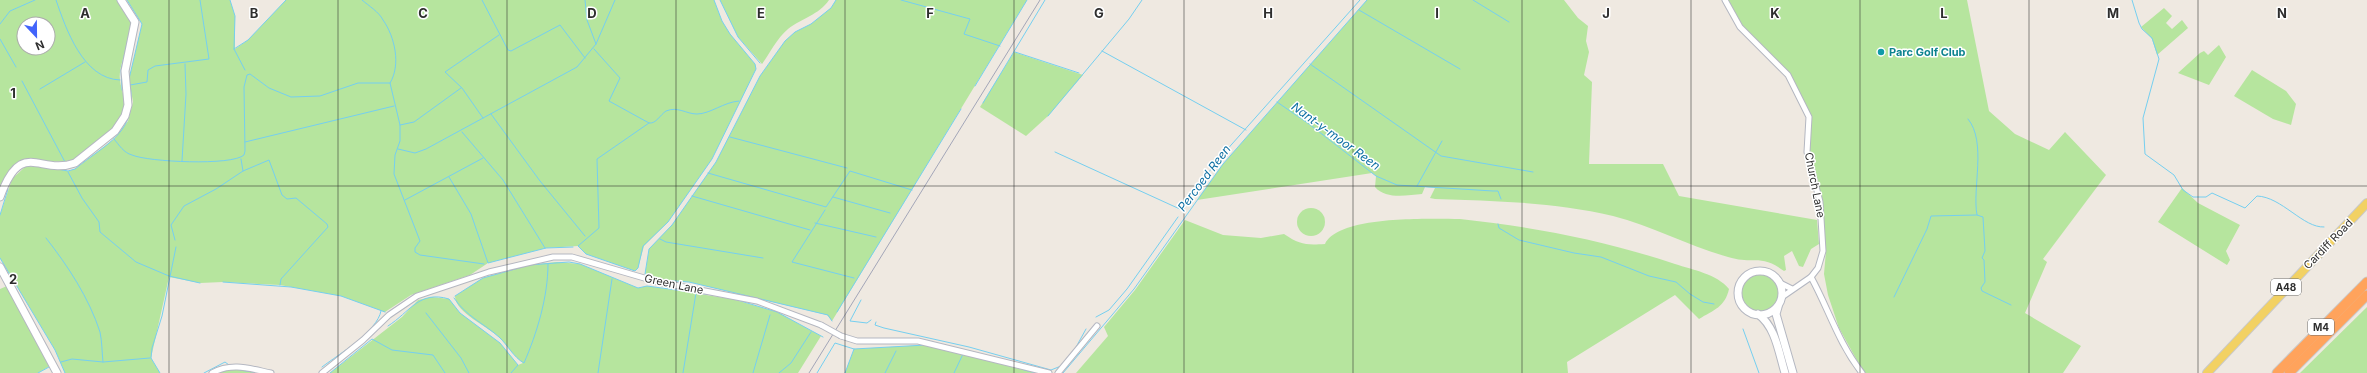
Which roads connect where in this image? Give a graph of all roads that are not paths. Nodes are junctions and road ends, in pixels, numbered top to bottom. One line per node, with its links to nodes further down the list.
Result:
1 (121, 0): 3 (main road)
2 (1725, 0): 6 (street, Church Lane)
3 (0, 197)
4 (2367, 203): 25 (main road, Cardiff Road / A48)
5 (0, 267): 16 (main road)
6 (1811, 277): 9 (street, Church Lane); 24 (street)
7 (2367, 282): 26 (highway, M4)
8 (1780, 283): 9 (street); 11 (main road); 13 (main road)
9 (1792, 289): 11 (street, Church Lane)
10 (2367, 295): 15 (highway, M4)
11 (1781, 300): 13 (main road); 23 (main road)
12 (2367, 303): 15 (highway)
13 (1758, 314): 22 (main road)
14 (1097, 326): 21 (street)
15 (2290, 372)
16 (57, 373)
17 (212, 373): 18 (street)
18 (271, 373)
19 (322, 373): 20 (street, Green Lane, bridge)
20 (1049, 373)
21 (1058, 373)
22 (1785, 373)
23 (1793, 373)
24 (1862, 373)
25 (2207, 373)
26 (2277, 373)

